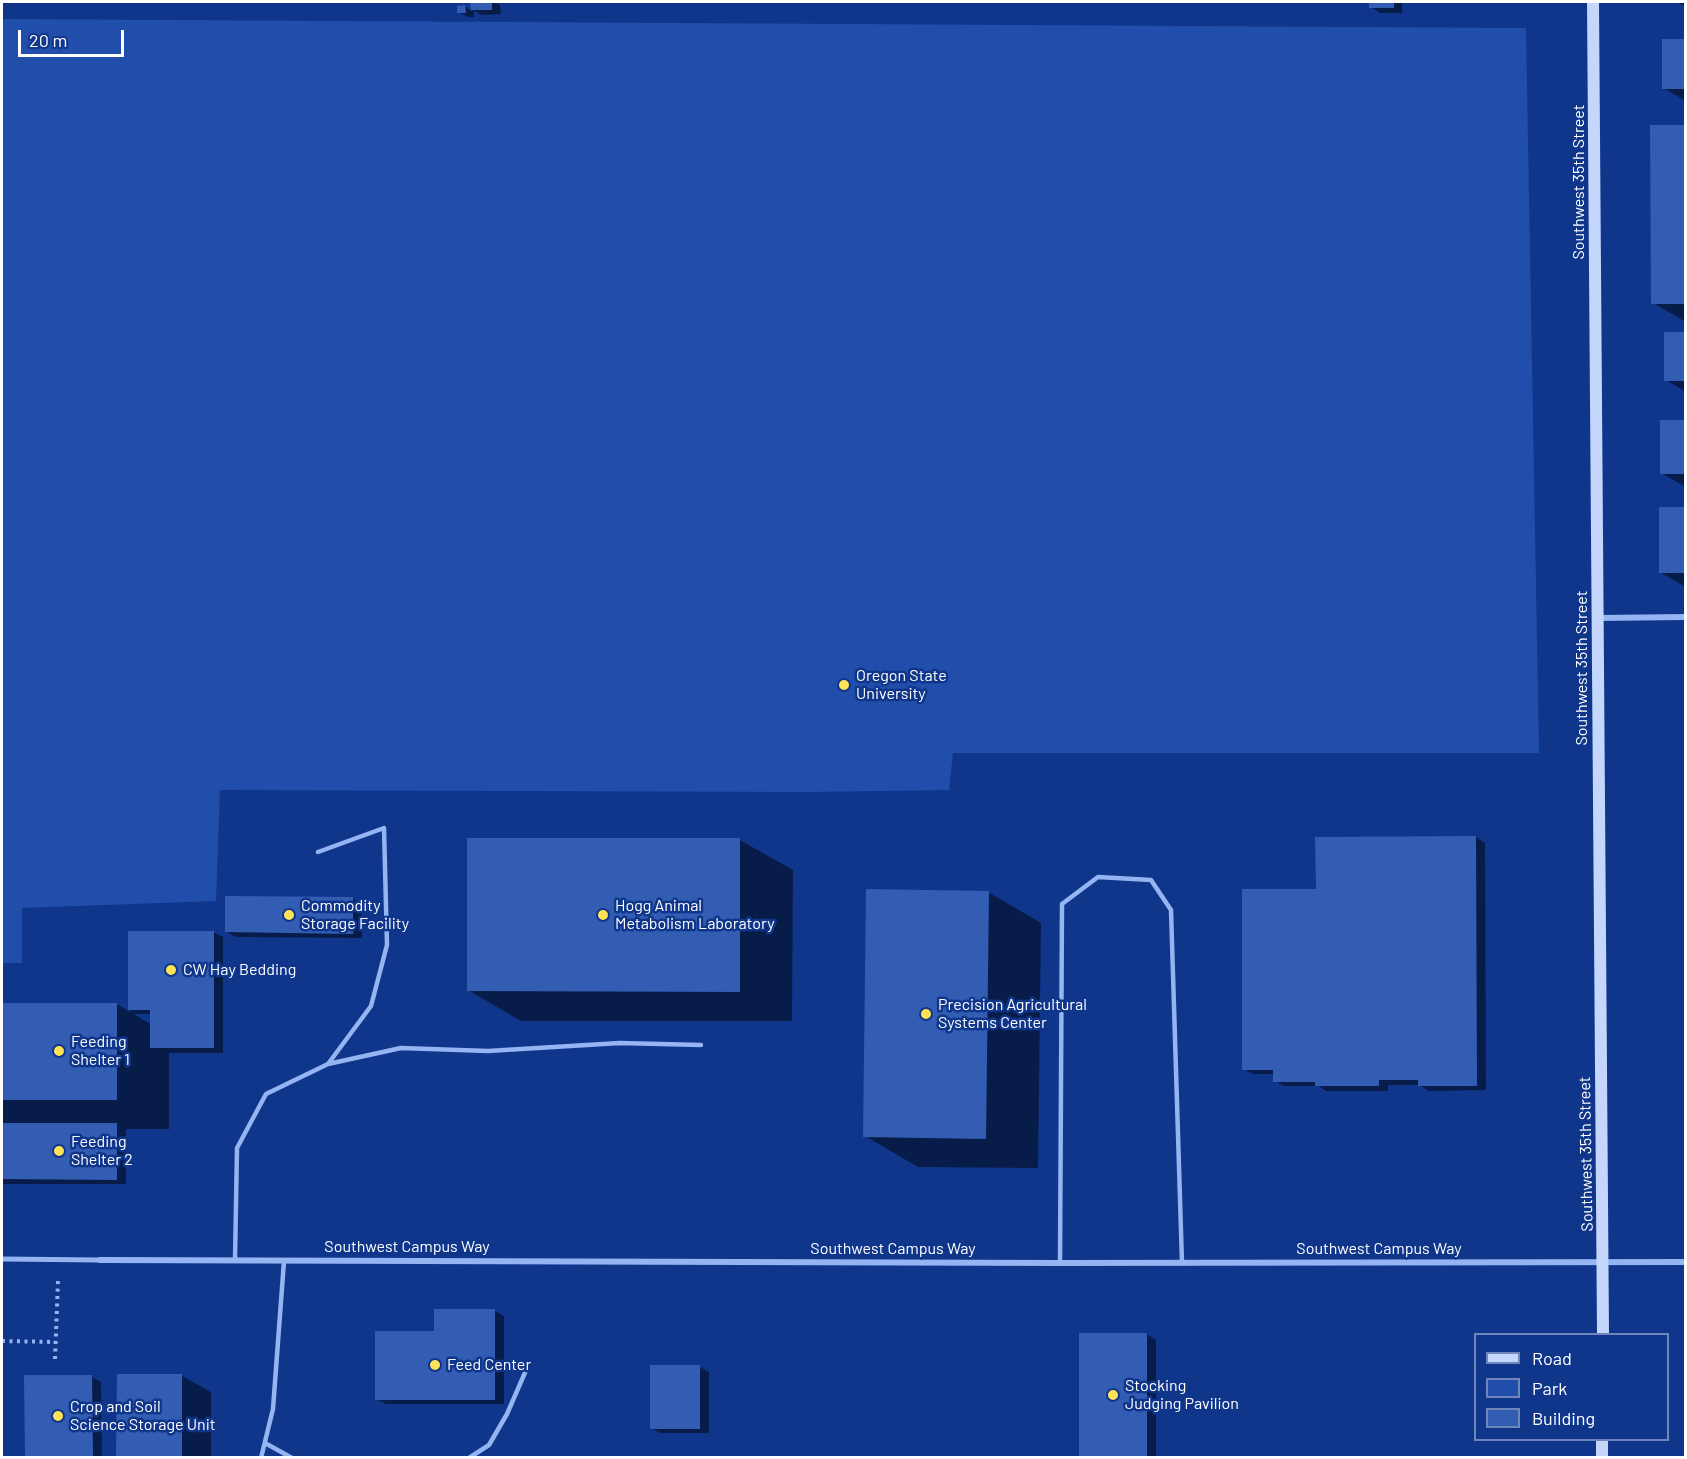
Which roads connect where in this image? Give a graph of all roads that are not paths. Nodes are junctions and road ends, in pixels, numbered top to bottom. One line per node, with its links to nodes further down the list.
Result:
1 (1593, 2): 3 (main road, Southwest 35th Street)
2 (1686, 617): 3 (street)
3 (1598, 618): 11 (main road, Southwest 35th Street)
4 (318, 852): 6 (lane)
5 (701, 1045): 6 (lane)
6 (328, 1064): 9 (lane)
7 (2, 1259): 8 (street)
8 (100, 1260): 9 (street, Southwest Campus Way)
9 (235, 1260): 10 (street, Southwest Campus Way)
10 (284, 1261): 13 (street, Southwest Campus Way); 18 (lane)
11 (1603, 1262): 12 (street, Southwest Campus Way); 14 (street, Southwest Campus Way); 15 (main road, Southwest 35th Street)
12 (1686, 1262)
13 (1060, 1263): 14 (street, Southwest Campus Way); 14 (lane)
14 (1182, 1263)
15 (1603, 1333)
16 (527, 1368): 21 (lane)
17 (1602, 1441): 22 (main road)
18 (265, 1443): 19 (lane); 20 (lane)
19 (261, 1458)
20 (292, 1458)
21 (469, 1458)
22 (1602, 1458)

